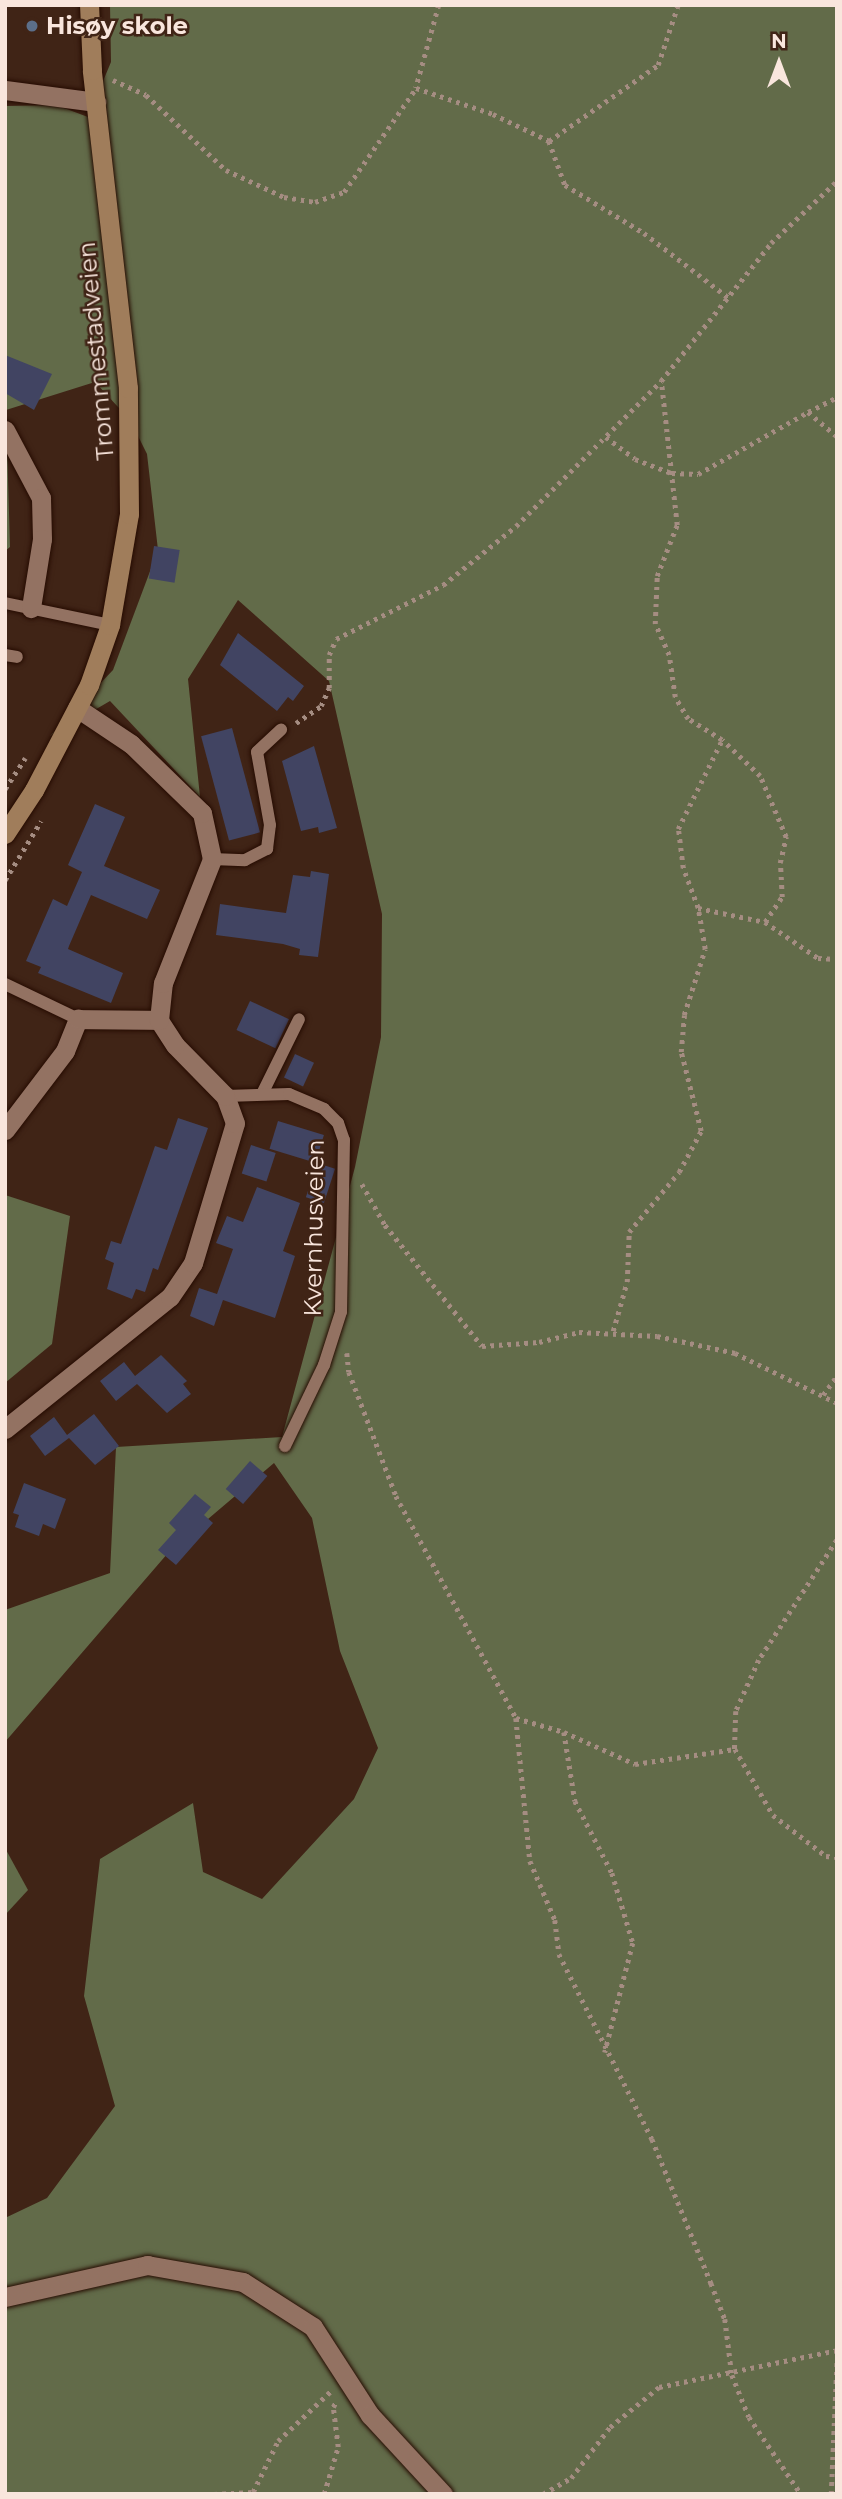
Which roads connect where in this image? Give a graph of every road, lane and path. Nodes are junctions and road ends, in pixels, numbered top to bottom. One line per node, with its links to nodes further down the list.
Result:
1 (89, 5): 4 (main road, Trommestadveien)
2 (439, 5): 5 (path)
3 (678, 5): 8 (path)
4 (92, 70): 5 (path); 7 (main road, Trommestadveien)
5 (416, 88): 8 (path)
6 (5, 90): 7 (street)
7 (96, 102): 20 (main road, Trommestadveien)
8 (549, 141): 10 (path)
9 (837, 181): 10 (path)
10 (729, 298): 11 (path)
11 (661, 381): 16 (path); 17 (path)
12 (837, 397): 13 (path)
13 (808, 412): 15 (path); 17 (path)
14 (5, 430): 19 (street)
15 (837, 436)
16 (606, 437): 17 (path); 22 (path)
17 (672, 473): 24 (path)
18 (5, 603): 19 (lane)
19 (31, 608): 20 (lane)
20 (110, 625): 21 (main road, Trommestadveien)
21 (77, 708): 27 (main road, Trommestadveien); 29 (street)
22 (316, 713)
23 (281, 730): 29 (lane)
24 (722, 740): 31 (path); 32 (path)
25 (26, 755): 26 (path)
26 (5, 789)
27 (5, 834)
28 (20, 859): 30 (path)
29 (212, 859): 37 (street)
30 (5, 880)
31 (698, 908): 32 (path); 42 (path)
32 (765, 922): 33 (path)
33 (837, 959)
34 (5, 984): 35 (lane)
35 (78, 1019): 37 (street); 40 (street)
36 (299, 1019): 38 (lane)
37 (159, 1020): 39 (street)
38 (263, 1092): 39 (lane, Kvernhusveien); 41 (lane, Kvernhusveien)
39 (225, 1096): 47 (street)
40 (5, 1130)
41 (345, 1160): 42 (path); 48 (lane, Kvernhusveien)
42 (613, 1331): 45 (path)
43 (346, 1349): 50 (path)
44 (837, 1376): 45 (path)
45 (823, 1395): 46 (path)
46 (837, 1403)
47 (5, 1429)
48 (285, 1447)
49 (837, 1540): 52 (path)
50 (516, 1718): 51 (path); 54 (path)
51 (564, 1732): 52 (path); 54 (path)
52 (735, 1749): 53 (path)
53 (837, 1857)
54 (605, 2052): 58 (path)
55 (5, 2298): 59 (street)
56 (837, 2350): 58 (path)
57 (837, 2360): 65 (path)
58 (732, 2375): 63 (path); 64 (path)
59 (346, 2380): 60 (path); 61 (path); 62 (street)
60 (214, 2494)
61 (324, 2494)
62 (443, 2494)
63 (543, 2494)
64 (801, 2494)
65 (831, 2494)

